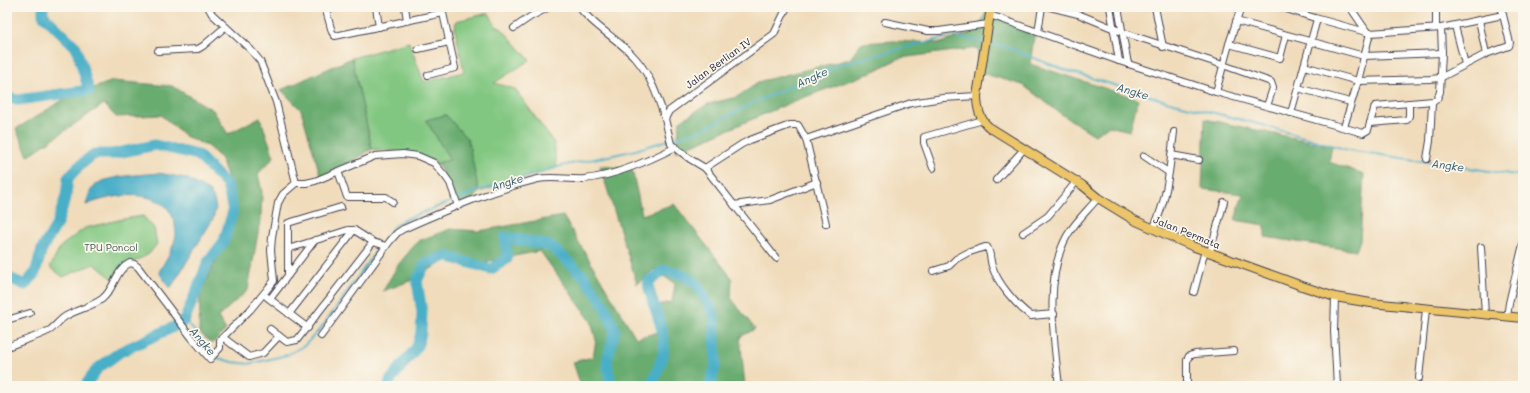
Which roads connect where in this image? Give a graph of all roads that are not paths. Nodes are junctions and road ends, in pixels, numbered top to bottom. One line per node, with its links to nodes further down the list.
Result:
1 (208, 7): 28 (street)
2 (338, 7): 18 (street)
3 (376, 7): 29 (street)
4 (405, 7): 23 (street)
5 (549, 7): 30 (street)
6 (580, 7): 62 (street)
7 (787, 7): 62 (street, Jalan Berlian IV)
8 (1042, 7): 33 (street)
9 (1050, 7): 19 (street)
10 (1110, 7): 31 (street)
11 (1118, 7): 34 (street)
12 (1155, 7): 40 (street)
13 (1241, 7): 25 (street)
14 (1280, 7): 22 (street)
15 (1350, 7): 35 (street)
16 (1436, 7): 32 (street)
17 (1501, 7): 20 (street)
18 (325, 8): 29 (street)
19 (1073, 10): 31 (street)
20 (1503, 15): 24 (street); 44 (street)
21 (989, 19): 26 (street); 33 (street); 56 (main road)
22 (1317, 19): 35 (street); 38 (street)
23 (407, 20): 29 (street); 37 (street)
24 (1479, 20): 27 (street); 44 (street)
25 (1236, 21): 36 (street); 39 (street)
26 (885, 22)
27 (1455, 26): 32 (street); 48 (street)
28 (225, 27): 42 (street); 81 (street)
29 (380, 27)
30 (514, 28)
31 (1114, 28): 34 (street); 46 (street)
32 (1438, 28): 35 (street); 43 (street)
33 (1038, 32): 46 (street)
34 (1122, 32): 40 (street); 47 (street)
35 (1368, 32): 45 (street)
36 (1286, 35): 38 (street); 39 (street)
37 (449, 42): 41 (street); 51 (street)
38 (1311, 42): 45 (street); 50 (street)
39 (1228, 44): 49 (street)
40 (1163, 47): 49 (street)
41 (418, 49)
42 (158, 50)
43 (1442, 53): 45 (street); 52 (street)
44 (1486, 54): 48 (street)
45 (1364, 56): 53 (street)
46 (1119, 61): 47 (street)
47 (1128, 64): 55 (street)
48 (1465, 64): 52 (street)
49 (1223, 65): 55 (street); 60 (street)
50 (1304, 66): 53 (street); 54 (street)
51 (428, 75)
52 (1440, 78): 53 (street); 57 (street)
53 (1358, 82): 58 (street)
54 (1298, 88): 58 (street); 61 (street)
55 (1216, 92): 60 (street)
56 (977, 96): 63 (main road); 67 (street)
57 (1433, 101): 59 (street); 72 (street)
58 (1350, 102): 65 (street)
59 (1409, 103): 64 (street); 64 (street)
60 (1267, 106): 61 (street)
61 (1291, 113): 65 (street)
62 (665, 119): 68 (street)
63 (983, 120): 69 (main road, Jalan Permata); 75 (street)
64 (1370, 123): 65 (street)
65 (1344, 126)
66 (1174, 132): 70 (street)
67 (806, 139): 74 (street); 79 (street)
68 (674, 146): 74 (street); 86 (street)
69 (1024, 149): 78 (street); 80 (main road, Jalan Permata)
70 (1171, 155): 73 (street); 77 (street)
71 (1144, 156): 77 (street)
72 (1427, 159)
73 (1199, 160)
74 (706, 168): 85 (street)
75 (932, 168)
76 (338, 171): 81 (street); 83 (street); 86 (street)
77 (1168, 172): 89 (street)
78 (996, 180)
79 (817, 182): 85 (street); 88 (street)
80 (1076, 182): 82 (main road, Jalan Permata); 91 (street)
81 (296, 183): 116 (street)
82 (1098, 198): 89 (main road, Jalan Permata); 106 (street)
83 (393, 202)
84 (1224, 202): 97 (street)
85 (734, 205): 98 (street)
86 (458, 206): 93 (street)
87 (341, 207): 96 (street)
88 (826, 224)
89 (1153, 229): 97 (main road, Jalan Permata)
90 (354, 230): 92 (street); 93 (street); 105 (street)
91 (1023, 233)
92 (315, 240): 96 (street); 100 (street)
93 (380, 244): 111 (street); 114 (street)
94 (1523, 244): 108 (street)
95 (1481, 246): 107 (street)
96 (288, 249): 100 (street)
97 (1207, 251): 101 (street); 102 (main road, Jalan Permata)
98 (776, 258)
99 (933, 271): 106 (street)
100 (288, 275): 105 (street)
101 (1194, 292)
102 (1336, 297): 103 (main road, Jalan Permata); 121 (street)
103 (1426, 308): 107 (main road, Jalan Permata); 118 (street)
104 (30, 313): 110 (street)
105 (289, 314): 111 (street)
106 (1054, 314): 119 (street)
107 (1485, 315): 108 (main road, Jalan Permata)
108 (1507, 317): 109 (main road, Jalan Permata)
109 (1523, 318)
110 (7, 320)
111 (308, 328): 113 (street)
112 (270, 329): 113 (street)
113 (279, 336): 115 (street)
114 (321, 336)
115 (225, 339)
116 (7, 347)
117 (1234, 351): 120 (street)
118 (1419, 378)
119 (1059, 386)
120 (1188, 386)
121 (1337, 386)

